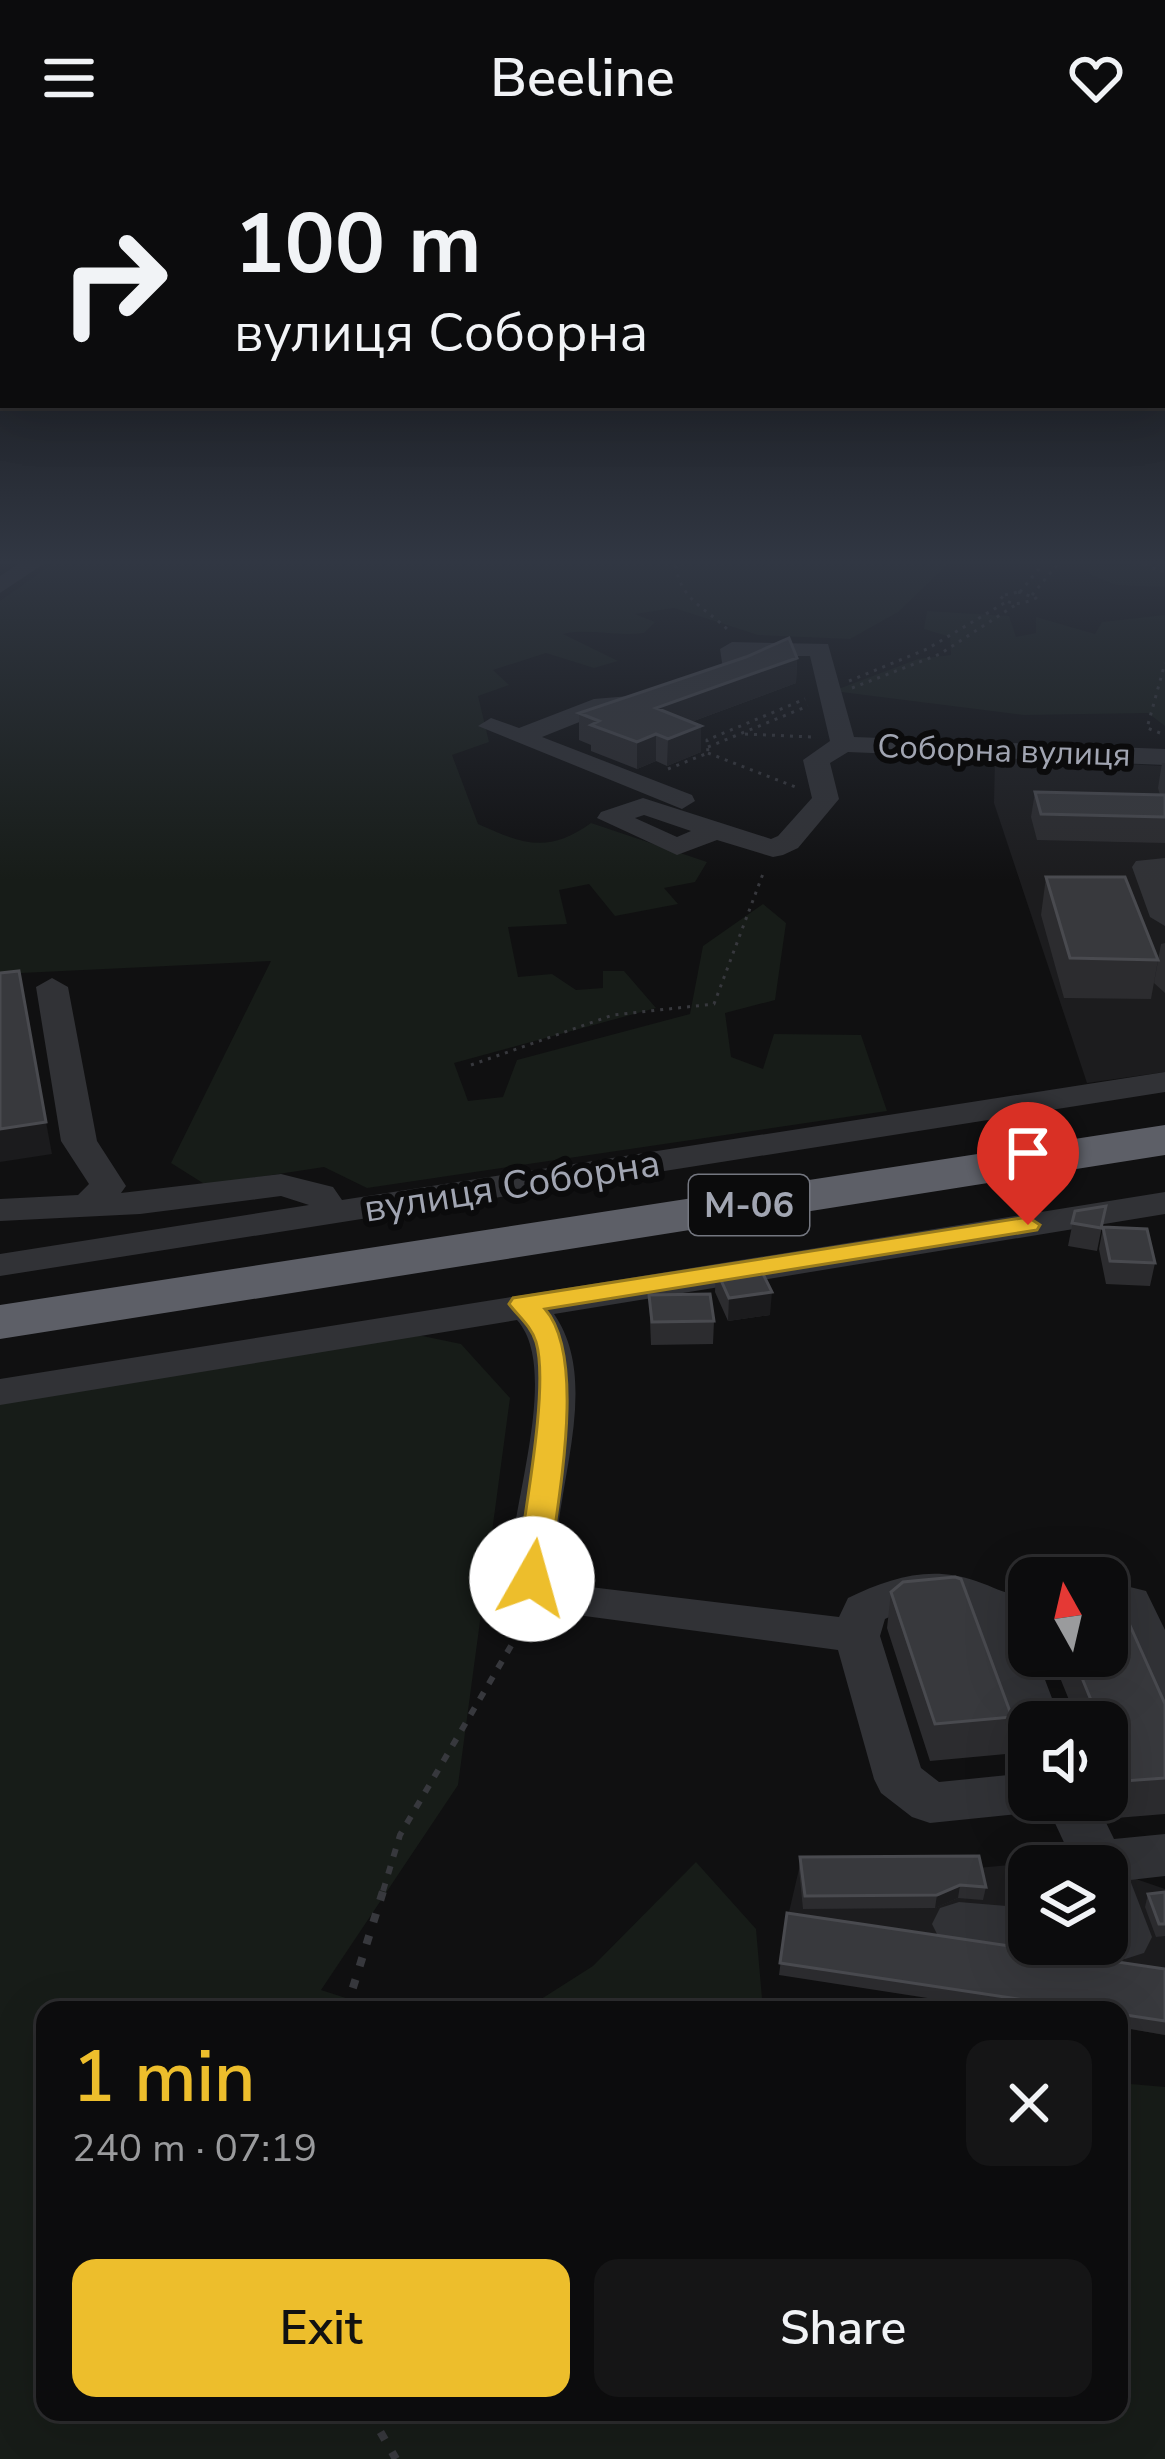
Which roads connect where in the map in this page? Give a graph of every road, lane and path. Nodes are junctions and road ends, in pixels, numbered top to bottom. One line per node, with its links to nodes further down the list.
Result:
1 (735, 666): 10 (street)
2 (823, 666): 6 (street)
3 (890, 666): 6 (path)
4 (905, 666): 6 (path)
5 (1164, 666): 9 (path)
6 (828, 694): 8 (path); 11 (street); 12 (path)
7 (491, 726): 10 (street)
8 (740, 734): 11 (path); 12 (path)
9 (1165, 735)
10 (519, 737): 14 (street)
11 (842, 741): 13 (street, Соборна вулиця); 15 (street)
12 (708, 750): 14 (path); 15 (path)
13 (1165, 758)
14 (634, 782): 17 (street)
15 (826, 799): 17 (street)
16 (711, 832): 17 (street)
17 (780, 845): 21 (path)
18 (1165, 867): 19 (street)
19 (1165, 917)
20 (52, 987): 25 (street)
21 (471, 1065)
22 (1165, 1082): 27 (street, вулиця Соборна)
23 (1165, 1113): 31 (highway, М-06)
24 (1165, 1140): 34 (highway, М-06)
25 (84, 1196): 27 (street); 28 (street)
26 (1165, 1204): 33 (street)
27 (334, 1215): 29 (street, вулиця Соборна)
28 (5, 1222): 29 (street)
29 (69, 1255): 30 (street, вулиця Соборна); 31 (street)
30 (0, 1265)
31 (165, 1266): 32 (highway, М-06)
32 (0, 1291)
33 (523, 1304): 35 (street); 36 (street)
34 (0, 1322)
35 (0, 1392)
36 (541, 1597): 39 (street); 46 (path)
37 (1134, 1603): 40 (street)
38 (1008, 1610): 39 (street)
39 (857, 1636): 41 (street)
40 (1165, 1683)
41 (1008, 1794)
42 (1165, 1856): 43 (street)
43 (1128, 1860)
44 (959, 1924): 45 (street)
45 (1008, 1928)
46 (349, 2001)
47 (374, 2421): 48 (path)
48 (396, 2459)

